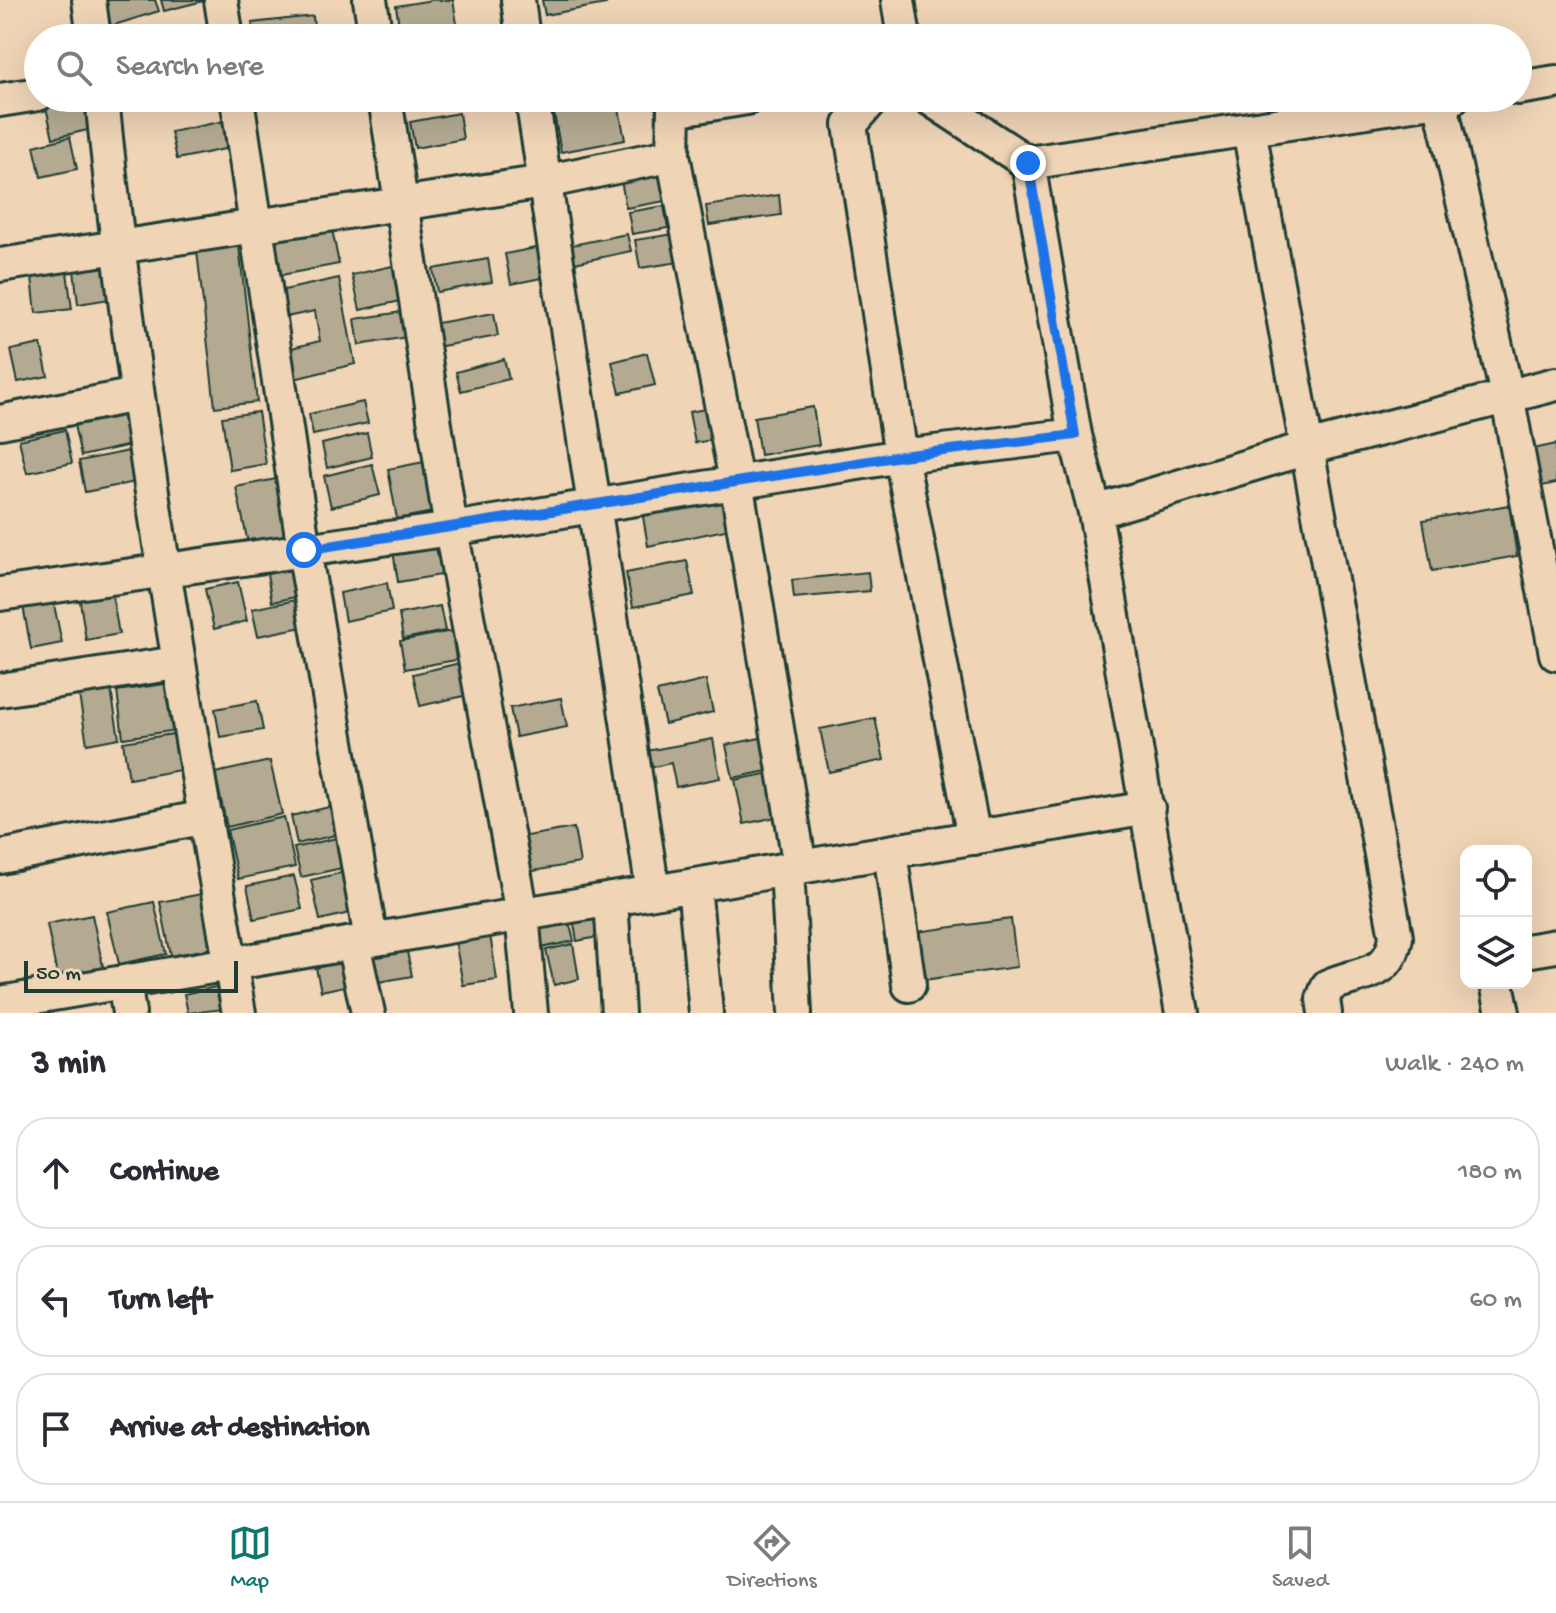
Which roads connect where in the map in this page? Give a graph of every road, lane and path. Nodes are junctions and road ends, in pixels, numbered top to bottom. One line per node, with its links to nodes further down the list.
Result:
1 (89, 0): 6 (street)
2 (221, 0): 7 (street)
3 (370, 0): 8 (street)
4 (518, 0): 9 (street)
5 (898, 0): 10 (street)
6 (92, 24)
7 (225, 24)
8 (374, 24)
9 (521, 24)
10 (902, 24)
11 (1556, 82): 12 (street)
12 (1532, 86)
13 (24, 96): 14 (street)
14 (0, 100)
15 (103, 112): 30 (street)
16 (239, 112): 29 (street)
17 (387, 112): 28 (street)
18 (534, 112): 27 (street)
19 (674, 112): 25 (street)
20 (861, 112): 38 (street)
21 (950, 112): 26 (street)
22 (1361, 112): 24 (street)
23 (1449, 112): 34 (street)
24 (1249, 129): 26 (street); 37 (street)
25 (673, 155): 27 (street); 39 (street)
26 (1028, 163): 36 (street)
27 (544, 182): 28 (street); 40 (street)
28 (401, 204): 29 (street); 42 (street)
29 (257, 226): 30 (street); 43 (street)
30 (117, 247): 31 (street); 33 (street)
31 (0, 265)
32 (1556, 384): 34 (street)
33 (136, 395): 35 (street); 44 (street)
34 (1507, 395): 37 (street); 46 (street)
35 (0, 422)
36 (1075, 435): 38 (street); 41 (street)
37 (1307, 448): 41 (street); 74 (street)
38 (901, 456): 39 (street); 51 (street)
39 (736, 481): 40 (street); 54 (street)
40 (592, 504): 42 (street); 56 (street)
41 (1095, 512): 49 (street)
42 (451, 529): 43 (street); 58 (street)
43 (304, 550): 44 (street); 59 (street)
44 (165, 569): 45 (street); 47 (street)
45 (0, 594)
46 (1556, 654)
47 (177, 663): 48 (street); 50 (street)
48 (0, 690)
49 (1148, 808): 51 (street); 73 (street)
50 (206, 817): 53 (street); 62 (street)
51 (974, 838): 52 (street)
52 (890, 852): 54 (street); 63 (street)
53 (0, 857)
54 (794, 868): 55 (street); 72 (street)
55 (694, 885): 56 (street); 71 (street)
56 (653, 892): 57 (street)
57 (611, 899): 58 (street); 70 (street)
58 (522, 914): 59 (street); 69 (street)
59 (362, 941): 62 (street); 68 (street)
60 (1556, 946): 61 (street)
61 (1532, 950)
62 (230, 964): 65 (street); 67 (street)
63 (909, 985)
64 (1498, 989): 75 (street)
65 (127, 997): 66 (street)
66 (0, 1003)
67 (239, 1013)
68 (368, 1013)
69 (531, 1013)
70 (618, 1013)
71 (706, 1013)
72 (795, 1013)
73 (1182, 1013)
74 (1325, 1013)
75 (1503, 1013)

